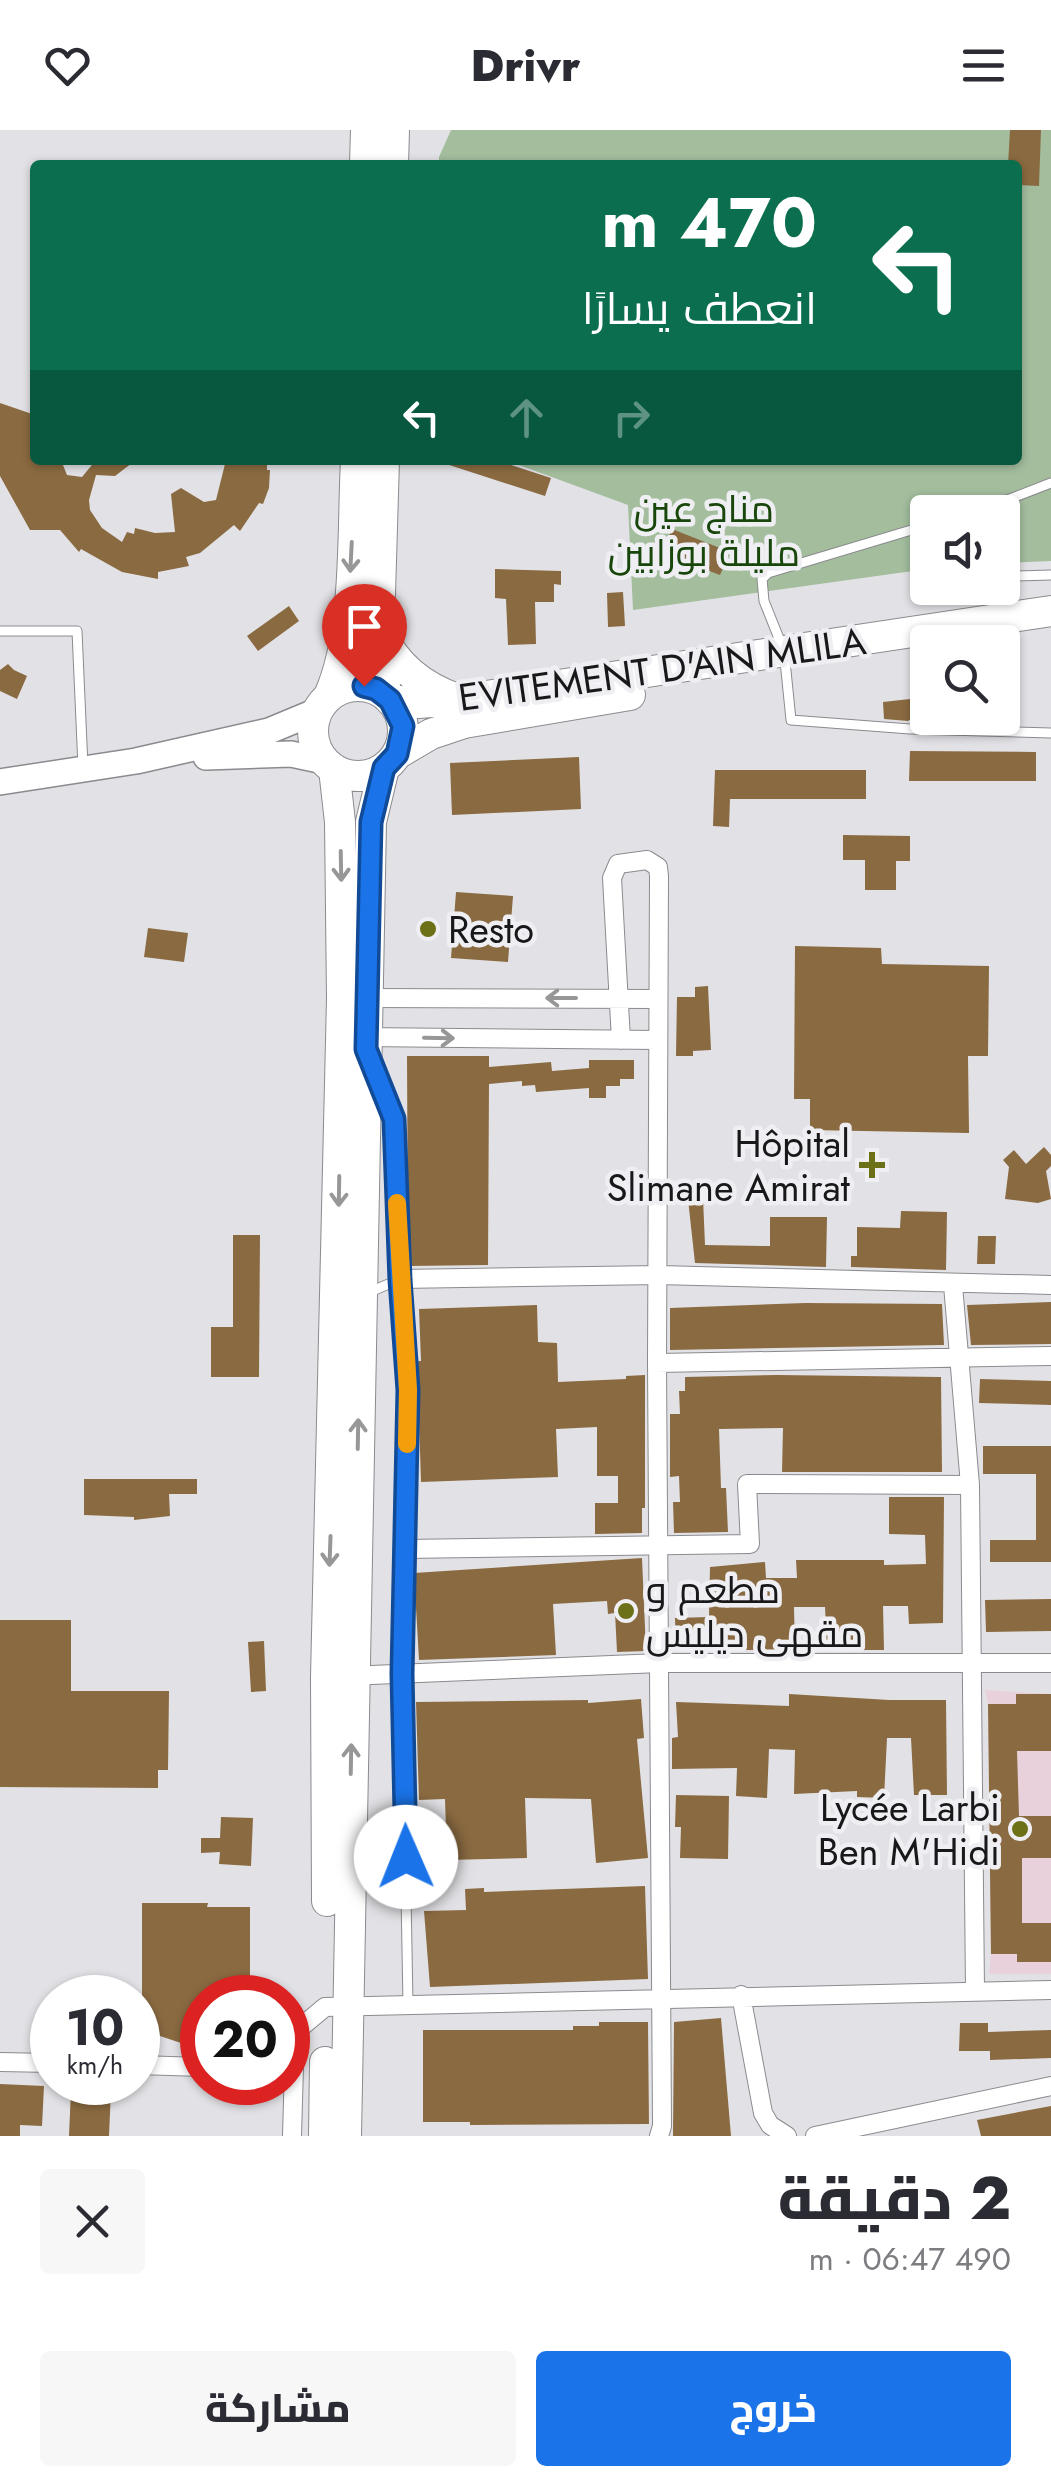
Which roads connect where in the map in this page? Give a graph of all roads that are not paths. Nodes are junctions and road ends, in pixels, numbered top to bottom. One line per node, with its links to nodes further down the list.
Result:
1 (366, 130): 3 (highway)
2 (394, 130): 4 (highway)
3 (365, 160)
4 (393, 160)
5 (356, 465): 21 (highway, one-way to 21)
6 (384, 465): 13 (highway)
7 (1051, 483): 8 (lane)
8 (1020, 495)
9 (910, 531): 18 (lane)
10 (1051, 575): 12 (lane)
11 (1051, 612): 12 (highway, EVITEMENT D'AIN MLILA)
12 (1003, 617): 18 (highway, EVITEMENT D'AIN MLILA)
13 (378, 627): 19 (highway); 20 (highway)
14 (1051, 629): 16 (highway)
15 (0, 631): 26 (lane)
16 (1020, 633)
17 (910, 647): 18 (highway, EVITEMENT D'AIN MLILA)
18 (786, 659): 20 (highway, EVITEMENT D'AIN MLILA); 22 (lane); 24 (highway, EVITEMENT D'AIN MLILA)
19 (388, 698): 20 (highway, EVITEMENT D'AIN MLILA); 21 (highway); 24 (highway)
20 (460, 700)
21 (323, 704): 23 (main road); 25 (highway)
22 (1051, 733)
23 (136, 761): 25 (main road); 26 (main road)
24 (390, 761): 25 (highway); 28 (highway)
25 (329, 765): 33 (highway, one-way to 33)
26 (84, 770): 27 (main road)
27 (0, 782)
28 (367, 998): 29 (street, one-way to 28); 33 (highway)
29 (618, 998): 30 (street); 30 (street); 31 (street)
30 (658, 999): 32 (street)
31 (621, 1040): 32 (street); 33 (street, one-way to 31)
32 (658, 1040): 34 (street)
33 (358, 1041): 35 (lane); 38 (highway); 49 (highway, one-way to 49)
34 (659, 1275): 35 (street); 36 (street); 41 (street)
35 (400, 1280): 38 (lane); 44 (lane)
36 (953, 1285): 37 (street); 40 (street)
37 (1051, 1285)
38 (361, 1297): 49 (highway, one-way to 38)
39 (1051, 1356): 40 (street)
40 (958, 1357): 41 (street); 42 (street)
41 (657, 1363): 43 (street)
42 (970, 1485): 43 (street); 46 (street)
43 (660, 1548): 44 (street); 45 (street)
44 (404, 1549): 48 (lane)
45 (660, 1664): 46 (street); 48 (street); 53 (street)
46 (970, 1664): 47 (street); 51 (street)
47 (1051, 1664)
48 (402, 1674): 49 (street); 54 (lane)
49 (339, 1676): 55 (highway)
50 (1051, 1990): 51 (street)
51 (975, 1992): 52 (street)
52 (741, 1996): 53 (street); 65 (street)
53 (662, 1997): 54 (street); 64 (street)
54 (408, 2004): 55 (street)
55 (336, 2006): 56 (street); 62 (highway); 63 (highway)
56 (310, 2023)
57 (0, 2062): 58 (street)
58 (30, 2063)
59 (1051, 2086): 66 (street)
60 (292, 2105): 61 (street)
61 (292, 2136)
62 (324, 2136)
63 (346, 2136)
64 (659, 2136)
65 (787, 2136)
66 (815, 2136)

